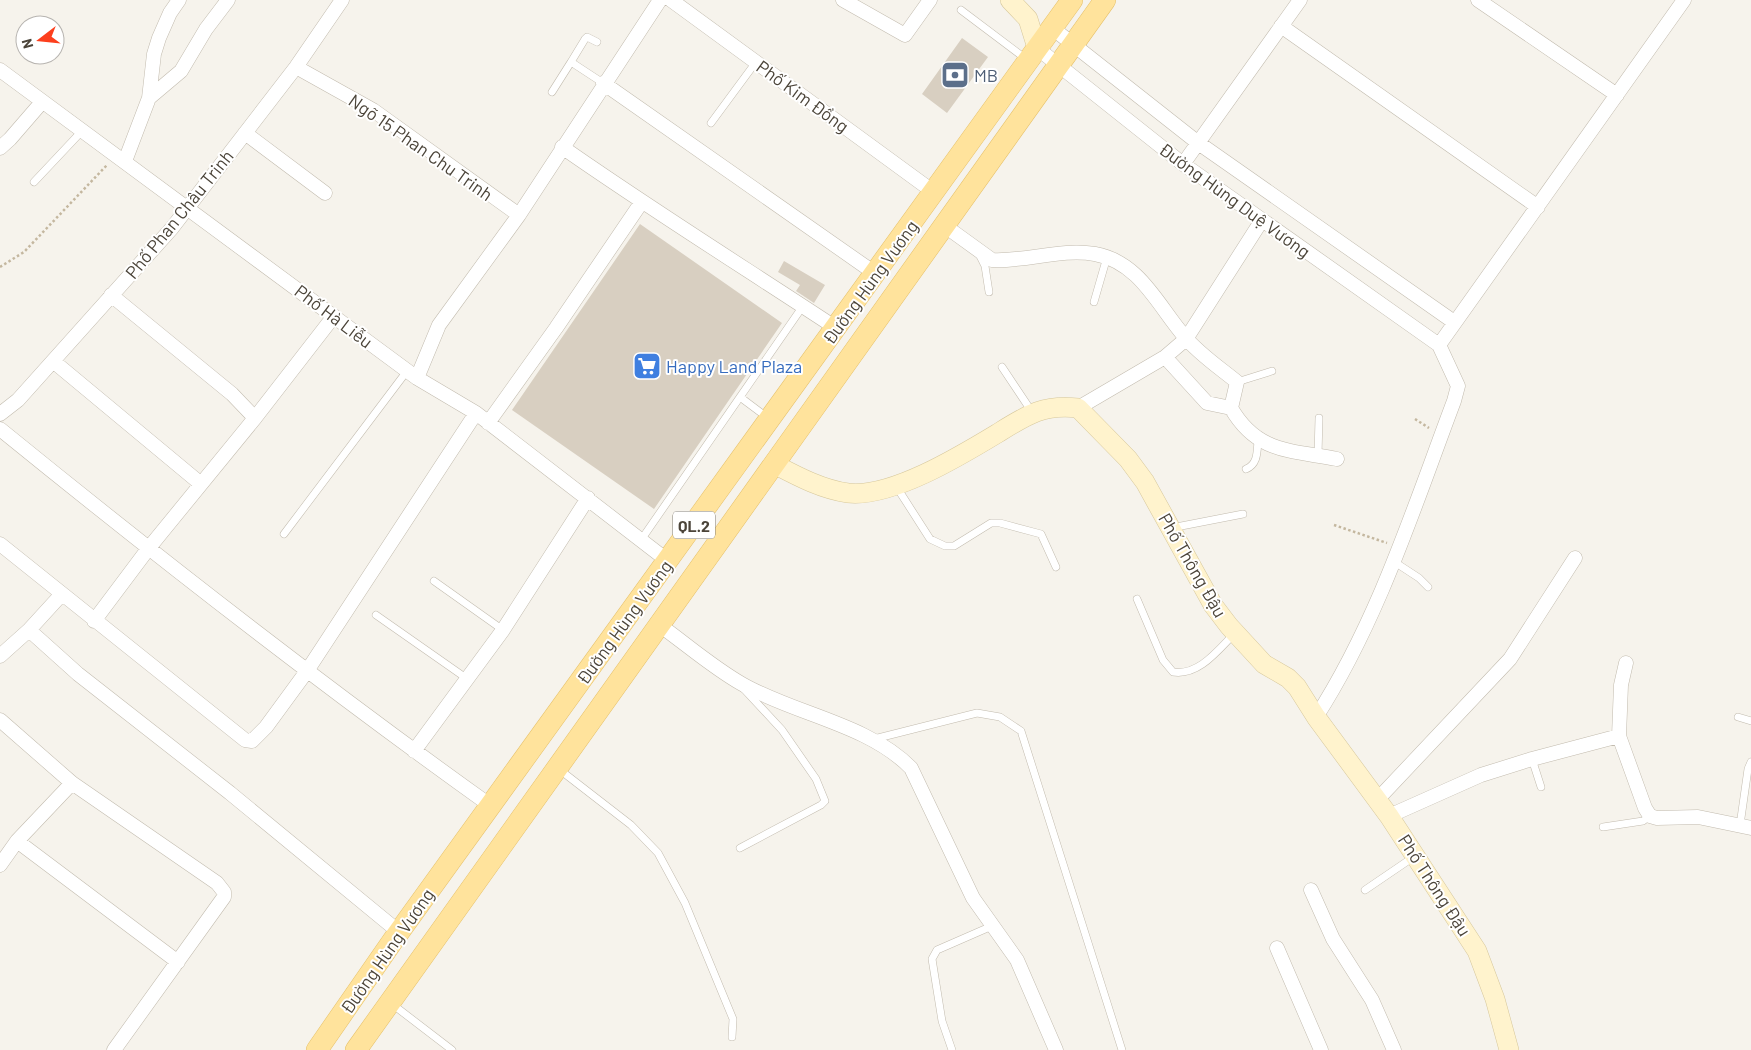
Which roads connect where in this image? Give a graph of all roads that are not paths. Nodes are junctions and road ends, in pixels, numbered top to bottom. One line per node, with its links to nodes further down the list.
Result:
1 (179, 0): 29 (street)
2 (228, 0): 29 (street)
3 (342, 0): 24 (street, Phố Phan Châu Trinh)
4 (660, 0): 26 (street)
5 (671, 0): 22 (street, Phố Kim Đồng)
6 (843, 0): 7 (street)
7 (930, 0)
8 (1010, 0): 15 (street)
9 (1072, 0): 17 (main road, Đường Hùng Vương / QL.2)
10 (1105, 0): 19 (main road, Đường Hùng Vương / QL.2)
11 (1300, 0): 16 (street)
12 (1478, 0): 28 (street)
13 (1684, 0): 28 (street)
14 (961, 10): 20 (lane)
15 (1028, 19): 17 (street); 20 (street)
16 (1281, 26): 34 (street); 43 (street)
17 (1051, 27): 19 (street, Đường Hùng Duệ Vương); 20 (main road, Đường Hùng Vương / QL.2)
18 (597, 42): 21 (lane)
19 (1073, 45): 23 (main road, Đường Hùng Vương / QL.2); 34 (street, Đường Hùng Duệ Vương)
20 (1032, 54): 23 (street, Đường Hùng Duệ Vương); 41 (main road, Đường Hùng Vương / QL.2)
21 (571, 62): 26 (lane); 27 (lane)
22 (756, 62): 31 (lane); 41 (street, Phố Kim Đồng)
23 (1058, 66): 38 (street, Đường Hùng Duệ Vương); 47 (main road, Đường Hùng Vương / QL.2)
24 (296, 67): 33 (street, Phố Phan Châu Trinh); 45 (street, Ngõ 15 Phan Chu Trinh)
25 (0, 70): 30 (street, Phố Hà Liễu)
26 (603, 83): 35 (street); 50 (street)
27 (552, 92)
28 (1617, 95): 43 (street)
29 (149, 98): 37 (street)
30 (42, 102): 32 (street, Phố Hà Liễu); 36 (street)
31 (711, 123)
32 (82, 131): 37 (street, Phố Hà Liễu); 39 (lane)
33 (246, 133): 40 (street); 44 (street, Phố Phan Châu Trinh)
34 (1197, 142): 38 (street); 56 (street, Đường Hùng Duệ Vương)
35 (562, 147): 42 (street); 45 (street)
36 (0, 148)
37 (120, 158): 44 (street, Phố Hà Liễu)
38 (1183, 164): 46 (street, Đường Hùng Duệ Vương)
39 (34, 182)
40 (325, 193)
41 (935, 193): 50 (main road, Đường Hùng Vương / QL.2)
42 (641, 203): 54 (street); 75 (street)
43 (1538, 207): 56 (street)
44 (188, 208): 52 (street, Phố Phan Châu Trinh); 55 (street, Phố Hà Liễu)
45 (519, 215): 64 (street)
46 (1262, 220): 58 (street); 59 (street, Đường Hùng Duệ Vương)
47 (945, 226): 48 (street); 80 (main road, Đường Hùng Vương / QL.2)
48 (977, 249): 49 (street); 51 (lane)
49 (1107, 257): 53 (lane); 58 (street)
50 (876, 274): 57 (main road, Đường Hùng Vương / QL.2)
51 (989, 292)
52 (111, 295): 61 (street, Phố Phan Châu Trinh); 72 (street)
53 (1094, 302)
54 (803, 306): 57 (street); 66 (lane)
55 (334, 316): 64 (street, Phố Hà Liễu); 72 (street)
56 (1454, 322): 59 (street)
57 (836, 328): 74 (main road, Đường Hùng Vương / QL.2)
58 (1186, 339): 60 (street); 65 (street)
59 (1439, 345): 93 (street)
60 (1165, 357): 67 (street); 68 (street)
61 (53, 361): 70 (street, Phố Phan Châu Trinh); 82 (street)
62 (1002, 368): 69 (lane)
63 (1272, 372): 65 (lane)
64 (412, 375): 71 (street, Phố Hà Liễu); 87 (lane)
65 (1237, 382): 68 (street)
66 (740, 398): 74 (lane); 88 (lane)
67 (1078, 408): 69 (street); 86 (street, Phố Thông Đậu)
68 (1230, 408): 77 (street)
69 (1032, 412): 83 (street)
70 (0, 414)
71 (476, 414): 75 (street, Phố Hà Liễu); 107 (street)
72 (255, 418): 82 (street)
73 (1319, 418): 78 (lane)
74 (770, 419): 92 (main road, Đường Hùng Vương / QL.2)
75 (488, 423): 84 (street, Phố Hà Liễu)
76 (0, 429): 90 (street)
77 (1258, 440): 78 (street); 81 (lane)
78 (1318, 455): 79 (street)
79 (1337, 459)
80 (774, 464): 83 (street); 101 (main road, Đường Hùng Vương / QL.2)
81 (1246, 469)
82 (201, 484): 90 (street)
83 (896, 486): 94 (lane)
84 (588, 498): 88 (street, Phố Hà Liễu); 103 (street)
85 (1243, 514): 86 (lane)
86 (1170, 528): 104 (street, Phố Thông Đậu)
87 (284, 534)
88 (641, 540): 92 (street, Phố Hà Liễu)
89 (0, 544): 97 (street)
90 (148, 549): 100 (street); 107 (street)
91 (1575, 558): 124 (street)
92 (668, 561): 110 (main road, Đường Hùng Vương / QL.2)
93 (1393, 561): 96 (lane); 112 (street)
94 (1056, 567)
95 (434, 582): 103 (lane)
96 (1428, 587)
97 (61, 595): 100 (street); 102 (street)
98 (1137, 599): 104 (lane)
99 (376, 614): 108 (lane)
100 (94, 621): 107 (street)
101 (658, 624): 109 (street); 111 (main road, Đường Hùng Vương / QL.2)
102 (29, 630): 105 (street); 137 (street)
103 (503, 630): 108 (street)
104 (1235, 633): 112 (street, Phố Thông Đậu)
105 (0, 656)
106 (1626, 663): 116 (street)
107 (306, 671): 118 (street)
108 (466, 678): 118 (street)
109 (742, 684): 117 (street); 131 (lane)
110 (577, 686): 111 (main road); 125 (main road, Đường Hùng Vương / QL.2)
111 (601, 704): 121 (main road, Đường Hùng Vương / QL.2)
112 (1316, 717): 124 (street, Phố Thông Đậu)
113 (1738, 717): 115 (lane)
114 (0, 720): 122 (street)
115 (1751, 721)
116 (1619, 736): 119 (street); 127 (street)
117 (871, 740): 136 (street); 148 (lane)
118 (414, 751): 125 (street)
119 (1532, 759): 123 (lane); 126 (street)
120 (1751, 762): 128 (lane)
121 (557, 768): 140 (main road, Đường Hùng Vương / QL.2); 141 (lane)
122 (72, 783): 130 (street); 139 (street)
123 (1541, 787)
124 (1377, 800): 126 (street, Phố Thông Đậu)
125 (491, 806): 137 (main road, Đường Hùng Vương / QL.2)
126 (1389, 816): 132 (street, Phố Thông Đậu)
127 (1650, 816): 128 (street); 129 (lane)
128 (1746, 826)
129 (1603, 827)
130 (17, 841): 133 (street); 139 (street)
131 (740, 848)
132 (1416, 856): 135 (lane); 151 (street, Phố Thông Đậu)
133 (0, 865)
134 (1311, 890): 150 (street)
135 (1365, 890)
136 (992, 926): 146 (lane); 147 (street)
137 (400, 932): 143 (main road, Đường Hùng Vương / QL.2)
138 (1277, 948): 149 (street)
139 (178, 962): 142 (street)
140 (390, 1002): 144 (main road, Đường Hùng Vương / QL.2); 145 (lane)
141 (732, 1037)
142 (114, 1050)
143 (317, 1050)
144 (356, 1050)
145 (452, 1050)
146 (952, 1050)
147 (1056, 1050)
148 (1122, 1050)
149 (1321, 1050)
150 (1394, 1050)
151 (1509, 1050)

